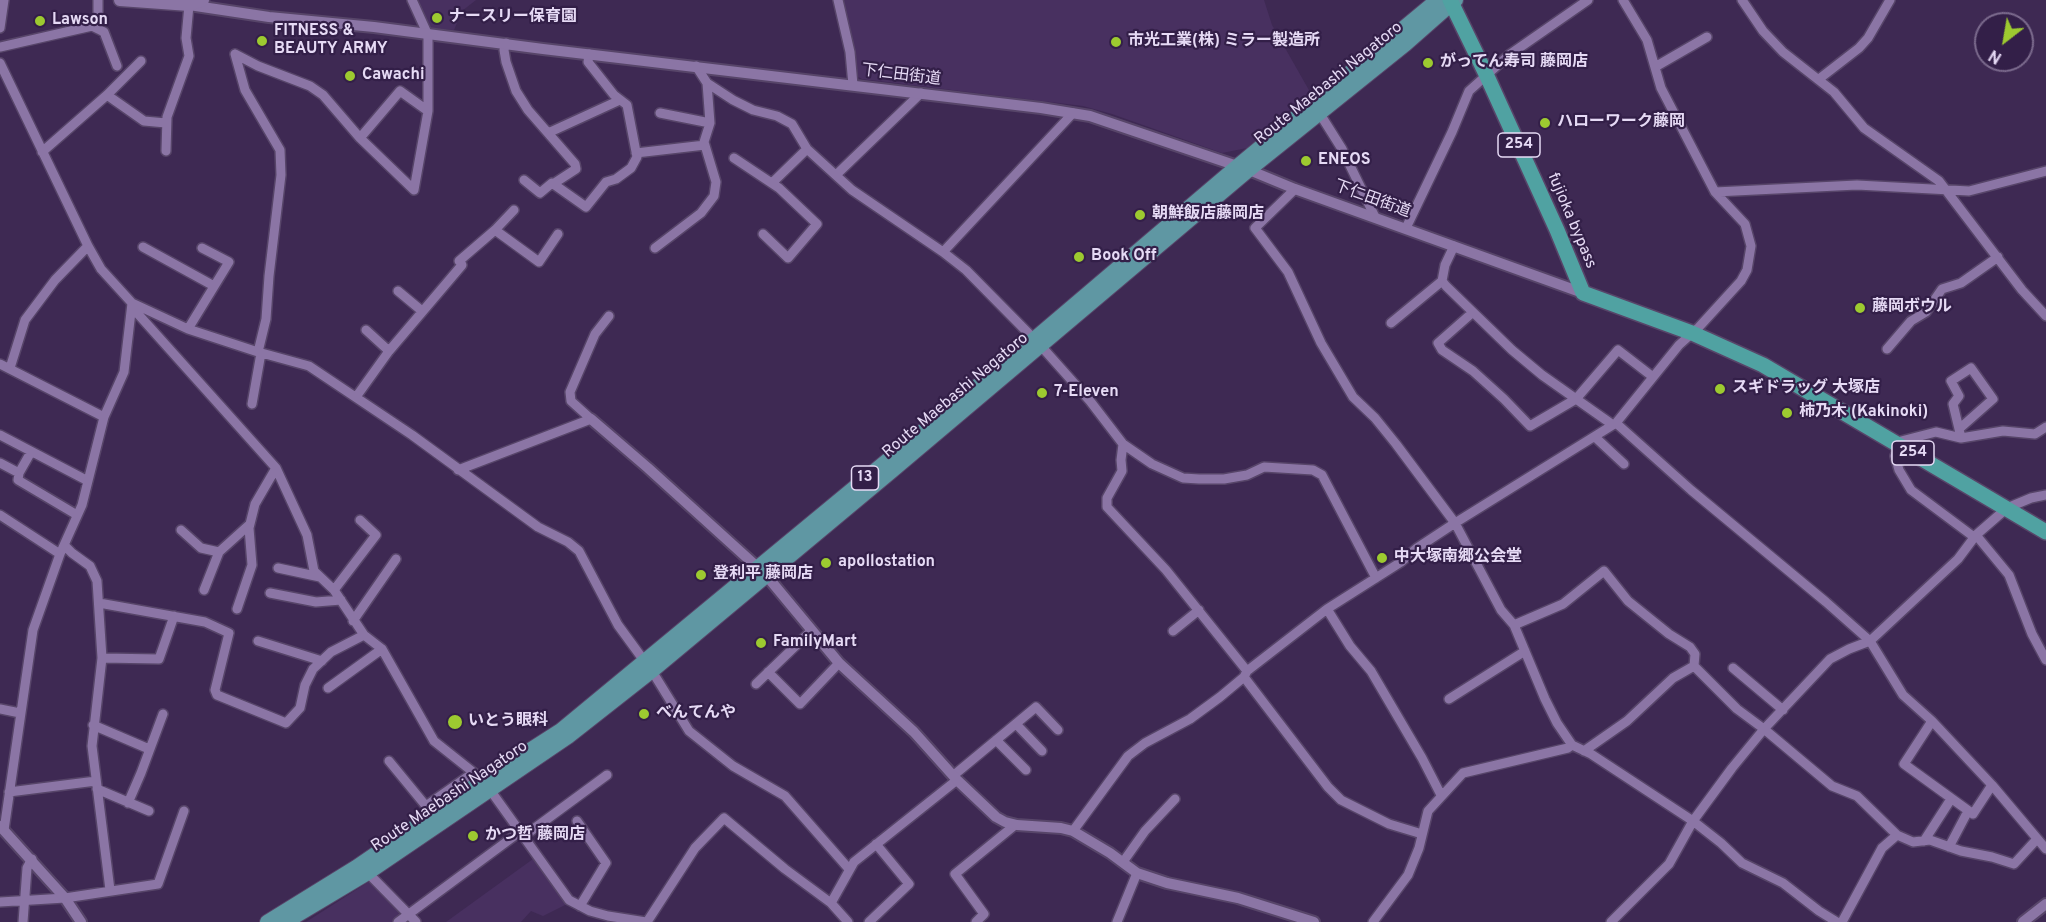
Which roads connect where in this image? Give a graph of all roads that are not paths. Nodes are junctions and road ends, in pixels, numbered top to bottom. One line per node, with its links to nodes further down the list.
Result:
1 (4, 0): 13 (street)
2 (98, 0): 14 (street)
3 (120, 0): 12 (main road)
4 (203, 0): 12 (main road)
5 (412, 0): 15 (street)
6 (838, 0): 28 (street)
7 (1623, 0): 24 (street)
8 (1742, 0): 26 (street)
9 (1890, 0): 26 (street)
10 (1449, 1): 25 (highway, fujioka bypass / 254); 35 (main road, Route Maebashi Nagatoro / 13); 46 (main road, Route Maebashi Nagatoro / 13)
11 (1582, 2): 25 (street)
12 (189, 5): 15 (street, 下仁田街道); 36 (street)
13 (0, 28)
14 (98, 28): 18 (street); 22 (street)
15 (428, 34): 17 (street, 下仁田街道); 32 (street)
16 (1707, 37): 24 (street)
17 (506, 44): 19 (street, 下仁田街道); 38 (street)
18 (0, 47)
19 (589, 54): 23 (street, 下仁田街道); 31 (street)
20 (141, 61): 30 (street)
21 (0, 63): 43 (street)
22 (117, 66)
23 (696, 66): 27 (street); 28 (street, 下仁田街道)
24 (1655, 67): 54 (street)
25 (1486, 74): 57 (street); 71 (highway, fujioka bypass / 254)
26 (1819, 79): 53 (street)
27 (707, 83): 37 (street); 41 (street)
28 (853, 85): 29 (street, 下仁田街道)
29 (921, 93): 34 (street, 下仁田街道); 48 (street)
30 (107, 94): 36 (street); 43 (street)
31 (620, 100): 38 (street); 44 (street)
32 (428, 111): 39 (street); 39 (street)
33 (660, 113): 37 (street)
34 (1073, 113): 46 (street, 下仁田街道); 66 (street)
35 (1320, 114): 46 (main road, Route Maebashi Nagatoro / 13); 56 (street)
36 (166, 123): 42 (street)
37 (710, 123): 40 (street)
38 (548, 133): 51 (street)
39 (360, 138): 84 (street)
40 (705, 145): 44 (street); 65 (street)
41 (807, 149): 48 (street); 50 (street)
42 (166, 151)
43 (42, 152): 61 (street)
44 (636, 153): 51 (street)
45 (734, 158): 50 (street)
46 (1242, 169): 52 (street, 下仁田街道); 81 (main road, Route Maebashi Nagatoro / 13)
47 (2046, 171): 53 (street)
48 (836, 175): 66 (street)
49 (524, 180): 51 (street)
50 (772, 183): 60 (street)
51 (553, 184)
52 (1295, 189): 56 (street, 下仁田街道); 112 (street)
53 (1947, 191): 54 (street); 67 (street)
54 (1714, 192): 80 (street)
55 (514, 210): 58 (street)
56 (1375, 217): 57 (street, 下仁田街道)
57 (1406, 228): 62 (street, 下仁田街道)
58 (495, 230): 59 (street); 73 (street)
59 (558, 234)
60 (763, 234)
61 (88, 246): 72 (street); 86 (street)
62 (1454, 246): 68 (street); 71 (street, 下仁田街道)
63 (143, 247): 69 (street)
64 (202, 248): 69 (street)
65 (655, 248)
66 (943, 252): 81 (street)
67 (1998, 257): 76 (street); 82 (street)
68 (1442, 281): 74 (street); 77 (street)
69 (214, 285): 78 (street)
70 (398, 291): 73 (street)
71 (1583, 293): 80 (highway, 254)
72 (132, 303): 78 (street); 91 (street); 103 (street)
73 (422, 311): 83 (street)
74 (1473, 313): 89 (street); 89 (street)
75 (609, 316): 92 (street)
76 (2046, 316)
77 (1391, 323)
78 (188, 329): 84 (street)
79 (366, 330): 83 (street)
80 (1692, 333): 87 (street); 99 (highway, 254)
81 (1037, 342): 98 (street); 121 (main road, Route Maebashi Nagatoro / 13)
82 (1887, 349)
83 (389, 351): 88 (street)
84 (259, 352): 88 (street); 90 (street)
85 (0, 364): 86 (street)
86 (10, 368): 91 (street)
87 (1653, 377): 89 (street); 93 (street)
88 (356, 397): 104 (street)
89 (1576, 399): 93 (street)
90 (252, 404)
91 (104, 417): 106 (street)
92 (591, 419): 104 (street); 121 (street)
93 (1615, 424): 97 (street); 139 (street)
94 (2046, 427): 95 (street)
95 (1960, 433): 95 (street); 99 (street)
96 (0, 435): 100 (street)
97 (1595, 437): 102 (street); 112 (street)
98 (1123, 444): 123 (street); 131 (street)
99 (1899, 445): 108 (highway, 254); 116 (street)
100 (31, 452): 105 (street); 106 (street)
101 (0, 463): 105 (street)
102 (1624, 464)
103 (276, 468): 113 (street); 122 (street)
104 (458, 470): 146 (street)
105 (19, 473): 110 (street)
106 (88, 481): 110 (street)
107 (2046, 495): 108 (street)
108 (2007, 508): 115 (highway, 254); 116 (street)
109 (0, 515): 117 (street)
110 (77, 515): 117 (street)
111 (360, 520): 125 (street)
112 (1455, 523): 123 (street); 134 (street)
113 (250, 524): 118 (street); 129 (street)
114 (181, 530): 118 (street)
115 (2046, 532)
116 (1975, 536): 139 (street); 142 (street)
117 (62, 550): 128 (street); 156 (street)
118 (219, 552): 124 (street)
119 (396, 560): 133 (street)
120 (278, 568): 122 (street)
121 (761, 571): 135 (street); 146 (main road, Route Maebashi Nagatoro / 13)
122 (320, 577): 125 (street)
123 (1376, 578): 130 (street)
124 (204, 590)
125 (334, 590): 127 (street)
126 (270, 593): 127 (street)
127 (340, 600): 133 (street)
128 (99, 603): 132 (street); 143 (street)
129 (237, 609)
130 (1328, 609): 150 (street); 176 (street)
131 (1198, 610): 136 (street); 150 (street)
132 (174, 616): 143 (street); 144 (street)
133 (353, 621): 137 (street)
134 (1514, 625): 141 (street); 147 (street)
135 (811, 631): 145 (street); 149 (street)
136 (1173, 632)
137 (364, 635): 140 (street); 144 (street)
138 (258, 641): 144 (street)
139 (1870, 641): 155 (street); 158 (street)
140 (382, 650): 152 (street); 172 (street)
141 (1525, 651): 153 (street); 164 (street)
142 (2045, 657)
143 (102, 658): 160 (street)
144 (322, 661)
145 (839, 663): 149 (street); 171 (street)
146 (649, 666): 172 (main road, Route Maebashi Nagatoro / 13); 198 (street)
147 (1694, 666): 161 (street); 167 (street)
148 (1733, 668): 155 (street)
149 (768, 672): 151 (street)
150 (1246, 674): 187 (street); 189 (street)
151 (756, 684)
152 (328, 688)
153 (1449, 699)
154 (0, 709): 156 (street)
155 (1783, 710): 161 (street)
156 (20, 713): 175 (street)
157 (163, 714): 165 (street)
158 (1932, 721): 174 (street); 177 (street)
159 (1016, 724): 162 (street); 163 (street); 166 (street)
160 (93, 726): 165 (street); 173 (street)
161 (1764, 729): 184 (street); 190 (street)
162 (1058, 730)
163 (996, 740): 169 (street); 171 (street)
164 (1572, 745): 167 (street); 176 (street)
165 (149, 749): 179 (street)
166 (1041, 751)
167 (1584, 751): 184 (street)
168 (389, 761): 172 (street)
169 (1026, 770)
170 (608, 776): 188 (street)
171 (955, 778): 185 (street); 193 (street)
172 (482, 781): 188 (street); 199 (main road, Route Maebashi Nagatoro / 13); 212 (main road, Route Maebashi Nagatoro / 13)
173 (97, 785): 175 (street); 179 (street); 201 (street)
174 (1992, 785): 182 (street); 191 (street)
175 (9, 792): 186 (street)
176 (1441, 795): 189 (street)
177 (1951, 798): 182 (street); 192 (street)
178 (1175, 799): 197 (street)
179 (128, 803): 180 (street)
180 (149, 811)
181 (184, 811): 201 (street)
182 (1968, 811): 194 (street)
183 (576, 821): 207 (street)
184 (1693, 821): 223 (street); 224 (street)
185 (1015, 825): 187 (street); 208 (street)
186 (2, 828): 196 (street)
187 (1073, 831): 197 (street)
188 (522, 834): 207 (street); 209 (street)
189 (1422, 834): 222 (street)
190 (1897, 835): 192 (street); 225 (street)
191 (2037, 839): 194 (street); 195 (street)
192 (1924, 841): 194 (street)
193 (876, 844): 198 (street); 217 (street)
194 (1949, 847)
195 (2046, 849)
196 (32, 860): 202 (street); 203 (street)
197 (1123, 862): 200 (street)
198 (849, 869): 205 (street)
199 (368, 873): 209 (street); 213 (main road, Route Maebashi Nagatoro / 13)
200 (1137, 873): 220 (street); 221 (street)
201 (110, 890): 202 (street)
202 (65, 898): 203 (street); 211 (street)
203 (25, 901): 204 (street); 210 (street)
204 (0, 902)
205 (831, 903): 215 (street); 216 (street)
206 (2046, 904): 226 (street)
207 (580, 906): 215 (street)
208 (984, 914): 218 (street); 219 (street)
209 (412, 919): 214 (street)
210 (23, 922)
211 (81, 922)
212 (267, 922)
213 (286, 922)
214 (398, 922)
215 (646, 922)
216 (848, 922)
217 (869, 922)
218 (976, 922)
219 (992, 922)
220 (1117, 922)
221 (1314, 922)
222 (1373, 922)
223 (1611, 922)
224 (1837, 922)
225 (1842, 922)
226 (2023, 922)

